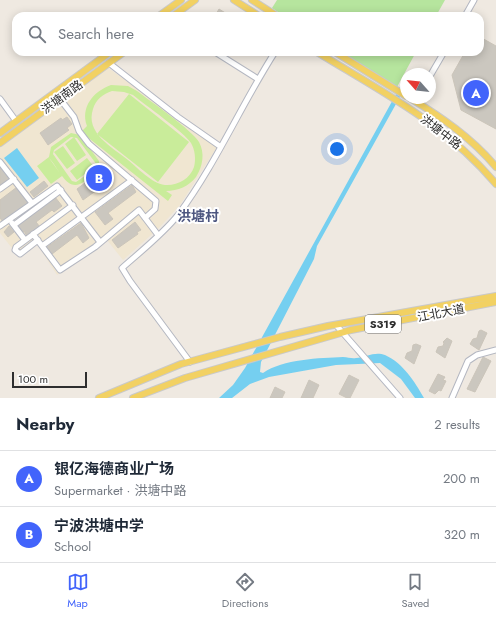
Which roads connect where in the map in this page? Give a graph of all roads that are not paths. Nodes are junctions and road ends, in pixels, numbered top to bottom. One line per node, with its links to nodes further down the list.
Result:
1 (181, 0): 6 (main road)
2 (195, 0): 7 (main road)
3 (234, 0): 8 (main road)
4 (252, 0): 9 (main road)
5 (474, 0): 10 (street)
6 (164, 12)
7 (179, 12)
8 (253, 12)
9 (271, 12)
10 (467, 12)
11 (105, 56): 25 (main road, 洪塘南路)
12 (119, 56): 18 (main road, 洪塘南路)
13 (221, 56): 20 (street)
14 (272, 56): 20 (street)
15 (324, 56): 33 (main road, 洪塘中路)
16 (342, 56): 21 (main road)
17 (442, 56): 19 (street)
18 (109, 63): 23 (main road, 洪塘南路); 28 (street)
19 (435, 68)
20 (258, 79): 28 (street)
21 (400, 92)
22 (0, 99): 25 (street)
23 (60, 99): 27 (main road, 洪塘南路); 32 (street)
24 (421, 104): 30 (main road, 洪塘中路)
25 (16, 121): 26 (main road, 洪塘南路)
26 (0, 133)
27 (0, 143)
28 (221, 147): 44 (street)
29 (0, 162): 31 (street)
30 (496, 167)
31 (14, 179): 34 (street); 36 (street)
32 (132, 180): 38 (street); 39 (street)
33 (496, 184)
34 (0, 189)
35 (61, 190): 36 (street); 37 (street); 41 (street)
36 (32, 203): 40 (street)
37 (73, 205): 38 (street); 43 (street)
38 (82, 217): 47 (street); 48 (street)
39 (145, 218): 44 (street); 47 (street)
40 (10, 219): 41 (street); 42 (street)
41 (14, 225): 45 (street)
42 (0, 226)
43 (33, 234): 45 (street); 46 (street)
44 (158, 235): 54 (street)
45 (25, 240): 46 (street)
46 (38, 240): 48 (street)
47 (100, 242): 48 (street)
48 (42, 246)
49 (496, 296): 51 (main road, 江北大道 / S319)
50 (496, 302): 52 (main road, 江北大道 / S319)
51 (336, 325): 52 (street); 54 (main road, 江北大道 / S319)
52 (343, 332): 58 (main road, 江北大道 / S319); 59 (street)
53 (496, 350): 60 (street)
54 (190, 362): 55 (main road)
55 (115, 392): 56 (main road); 57 (main road)
56 (99, 398)
57 (120, 398)
58 (133, 398)
59 (400, 398)
60 (452, 398)

